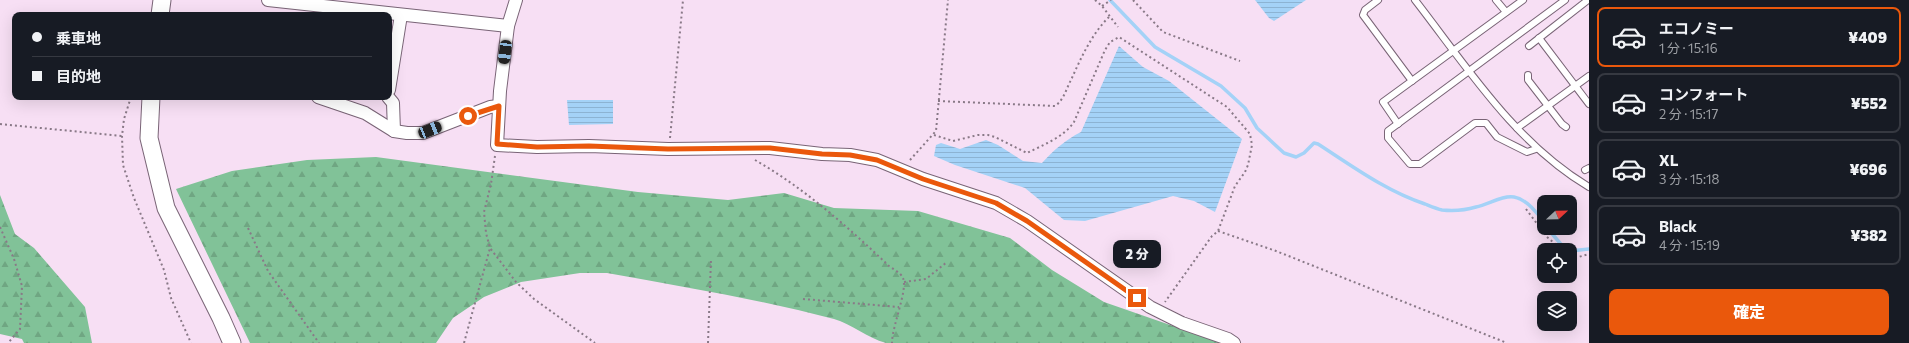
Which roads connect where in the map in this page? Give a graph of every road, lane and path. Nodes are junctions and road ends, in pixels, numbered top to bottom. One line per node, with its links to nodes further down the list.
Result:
1 (162, 0): 16 (street)
2 (268, 0): 17 (street)
3 (516, 0): 22 (street)
4 (683, 0): 52 (path)
5 (948, 0): 38 (path)
6 (1095, 0): 15 (path)
7 (1111, 0): 15 (path)
8 (1133, 0): 27 (path)
9 (1378, 0): 32 (lane)
10 (1415, 0): 26 (lane)
11 (1496, 0): 18 (lane)
12 (1522, 0): 18 (lane)
13 (1565, 0): 29 (lane)
14 (1588, 0): 24 (lane)
15 (1104, 6): 21 (path)
16 (160, 12)
17 (382, 12)
18 (1506, 12): 26 (lane)
19 (392, 13): 20 (street)
20 (401, 14): 22 (street); 28 (street)
21 (1110, 16): 23 (path); 38 (path)
22 (508, 26): 41 (street)
23 (1118, 27)
24 (1539, 38): 25 (lane); 33 (lane)
25 (1528, 46)
26 (1454, 50): 29 (lane); 32 (lane)
27 (1240, 61)
28 (392, 71)
29 (1470, 71): 43 (lane); 45 (lane)
30 (1528, 75): 40 (lane)
31 (1589, 76): 33 (lane)
32 (1412, 81): 43 (lane)
33 (1575, 86): 39 (lane); 40 (lane)
34 (130, 100): 48 (path)
35 (151, 100): 71 (street)
36 (327, 100): 46 (street)
37 (390, 100): 46 (street)
38 (938, 101): 47 (path)
39 (1589, 104)
40 (1549, 105): 44 (lane); 45 (lane)
41 (499, 106): 46 (street); 49 (street)
42 (0, 124): 48 (path)
43 (1398, 124): 51 (lane)
44 (1566, 127)
45 (1517, 128): 51 (lane)
46 (394, 131)
47 (934, 135): 53 (path); 58 (path)
48 (122, 136): 70 (path)
49 (497, 144): 52 (street); 60 (path)
50 (744, 148): 52 (street); 65 (path); 68 (street)
51 (1536, 148): 54 (lane)
52 (668, 149)
53 (903, 160)
54 (1589, 187)
55 (1526, 209): 59 (path)
56 (0, 227): 69 (path)
57 (248, 228): 72 (path)
58 (1218, 231): 68 (path); 78 (path)
59 (1554, 243)
60 (490, 248): 73 (path); 74 (path)
61 (1589, 254): 62 (path)
62 (1577, 257)
63 (711, 259): 75 (path)
64 (947, 262): 65 (path)
65 (904, 282): 67 (path)
66 (803, 299): 67 (path)
67 (899, 307): 76 (path)
68 (1158, 311): 77 (street)
69 (8, 343)
70 (191, 343)
71 (232, 343)
72 (319, 343)
73 (464, 343)
74 (595, 343)
75 (708, 343)
76 (892, 343)
77 (1234, 343)
78 (1507, 343)

